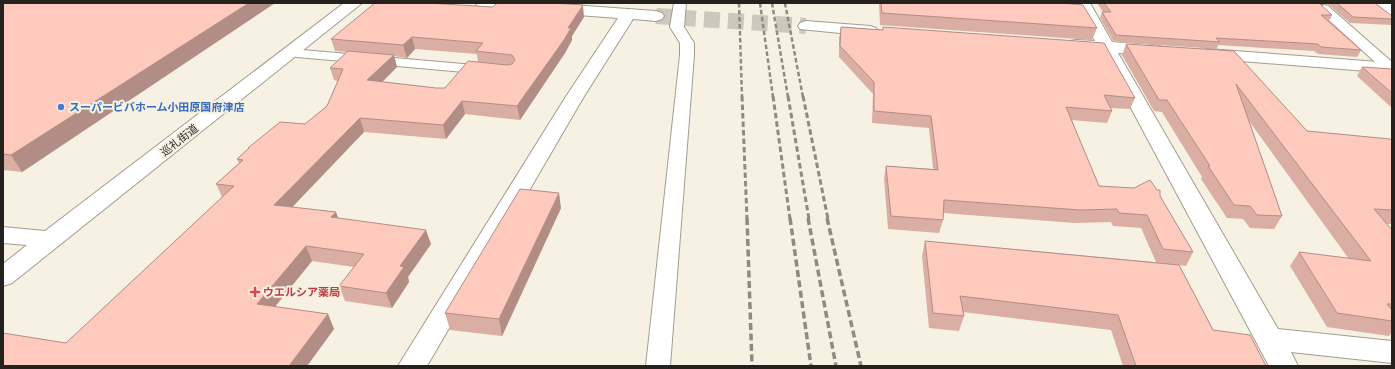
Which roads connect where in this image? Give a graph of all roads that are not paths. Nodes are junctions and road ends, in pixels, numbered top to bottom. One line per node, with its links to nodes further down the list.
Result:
1 (354, 3): 16 (street, 巡礼街道)
2 (483, 3): 6 (street)
3 (680, 3): 26 (lane)
4 (1082, 3): 14 (street)
5 (1382, 3): 8 (street)
6 (562, 6): 9 (street)
7 (1324, 9): 18 (lane)
8 (1392, 11)
9 (628, 14): 10 (street); 25 (street)
10 (656, 16)
11 (806, 26): 12 (street)
12 (885, 32)
13 (1060, 44): 14 (street)
14 (1108, 47): 15 (street); 23 (street)
15 (1171, 52)
16 (291, 53): 19 (lane); 21 (street, 巡礼街道)
17 (1194, 53): 18 (street)
18 (1391, 68)
19 (501, 72)
20 (3, 234): 21 (street)
21 (51, 240): 22 (street, 巡礼街道)
22 (3, 278)
23 (1269, 339): 24 (street); 27 (street)
24 (1392, 352)
25 (412, 366)
26 (658, 366)
27 (1284, 366)

